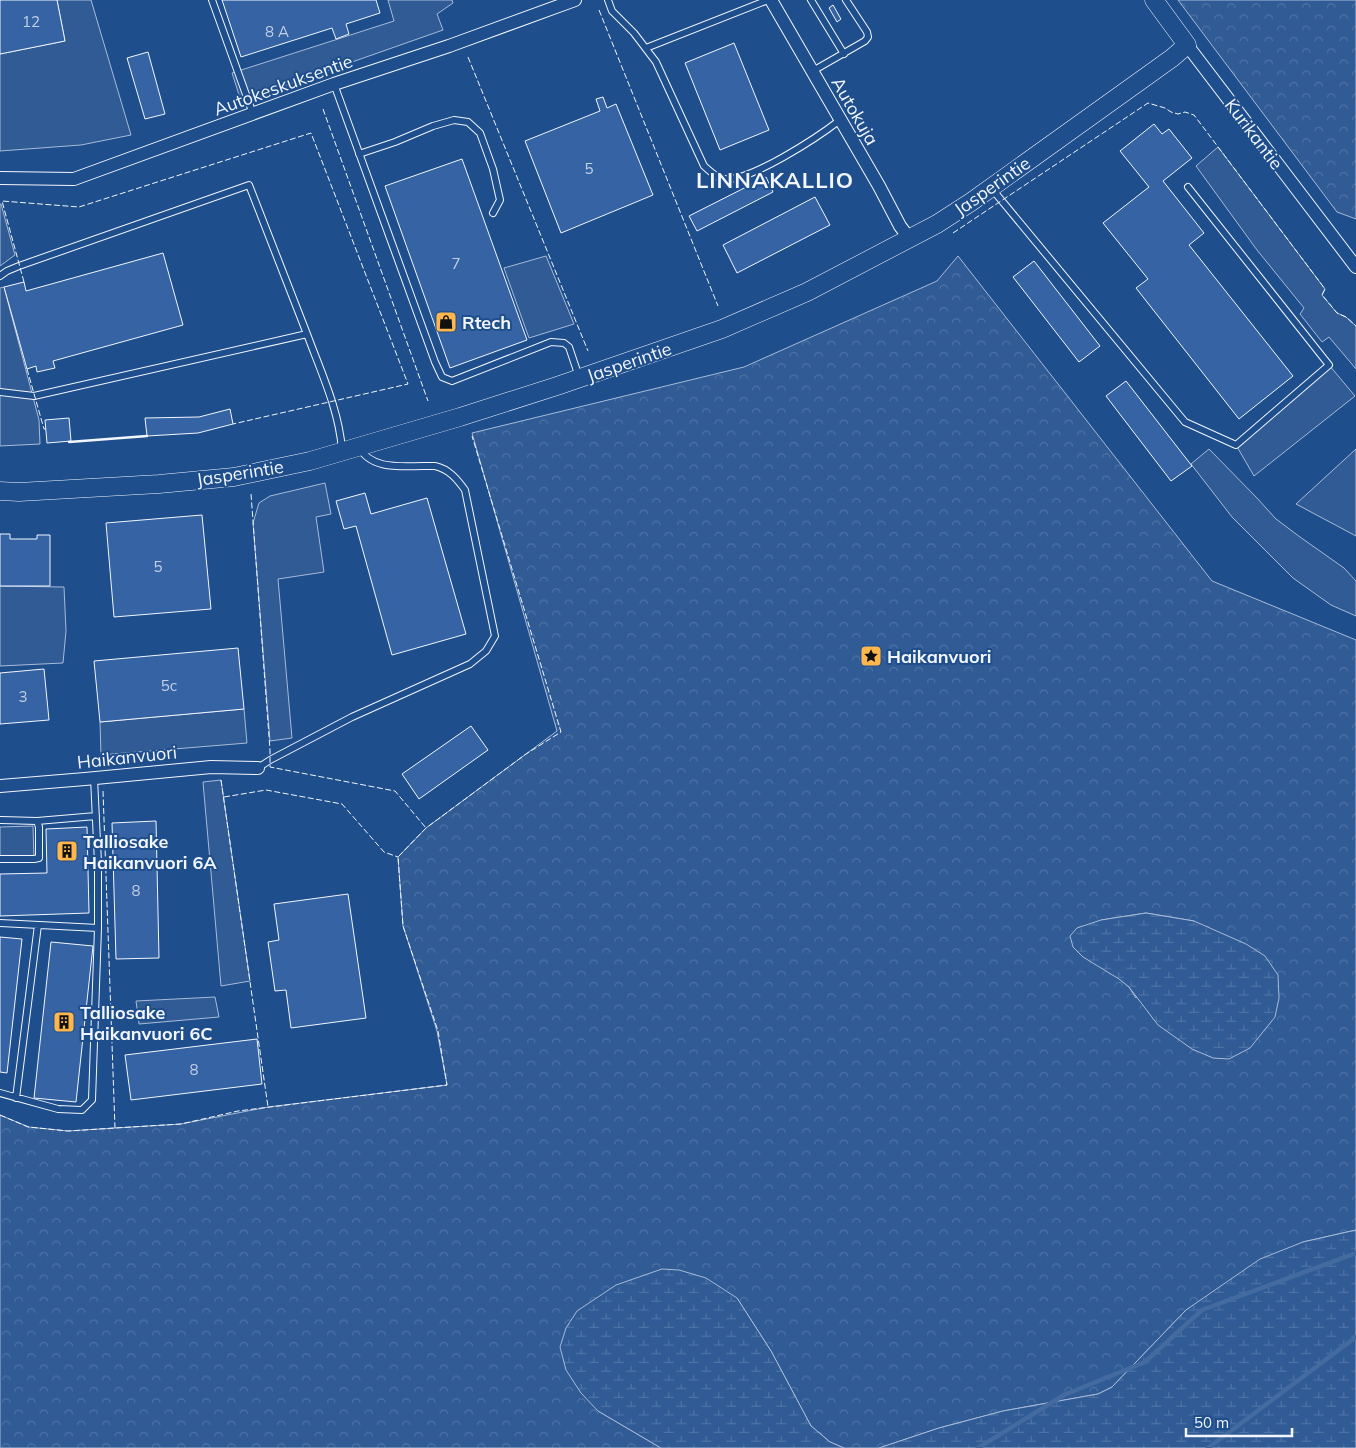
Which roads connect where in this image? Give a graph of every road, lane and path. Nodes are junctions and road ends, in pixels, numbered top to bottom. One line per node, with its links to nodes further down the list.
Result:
1 (212, 0): 13 (lane)
2 (575, 0): 12 (street, Autokeskuksentie)
3 (608, 0): 9 (lane)
4 (769, 0): 9 (lane); 11 (street, Autokuja)
5 (811, 0): 10 (lane)
6 (846, 0): 10 (lane)
7 (1154, 0): 8 (main road, Kurikantie)
8 (1187, 45): 18 (main road, Jasperintie); 21 (street, Kurikantie)
9 (646, 48): 14 (lane)
10 (844, 54): 11 (lane)
11 (812, 72): 14 (street, Autokuja)
12 (334, 84): 13 (street, Autokeskuksentie); 15 (lane)
13 (253, 114): 16 (street, Autokeskuksentie)
14 (840, 120): 20 (street, Autokuja)
15 (359, 154): 19 (lane); 24 (lane)
16 (0, 178)
17 (1188, 187): 18 (lane)
18 (991, 188): 20 (main road, Jasperintie)
19 (493, 213)
20 (909, 238): 24 (main road, Jasperintie)
21 (1356, 267)
22 (0, 276): 23 (lane)
23 (307, 334): 25 (lane); 26 (lane)
24 (580, 379): 26 (main road, Jasperintie)
25 (0, 392)
26 (351, 448): 27 (main road, Jasperintie); 28 (lane)
27 (0, 491)
28 (258, 768): 29 (street, Haikanvuori)
29 (94, 778): 30 (street, Haikanvuori); 31 (lane)
30 (0, 786)
31 (96, 816): 33 (lane); 37 (lane)
32 (1, 820): 33 (lane)
33 (37, 821): 34 (lane)
34 (0, 859)
35 (0, 923): 36 (lane)
36 (38, 925): 37 (lane); 39 (lane)
37 (98, 928): 39 (lane)
38 (0, 1093): 39 (lane)
39 (16, 1098)

